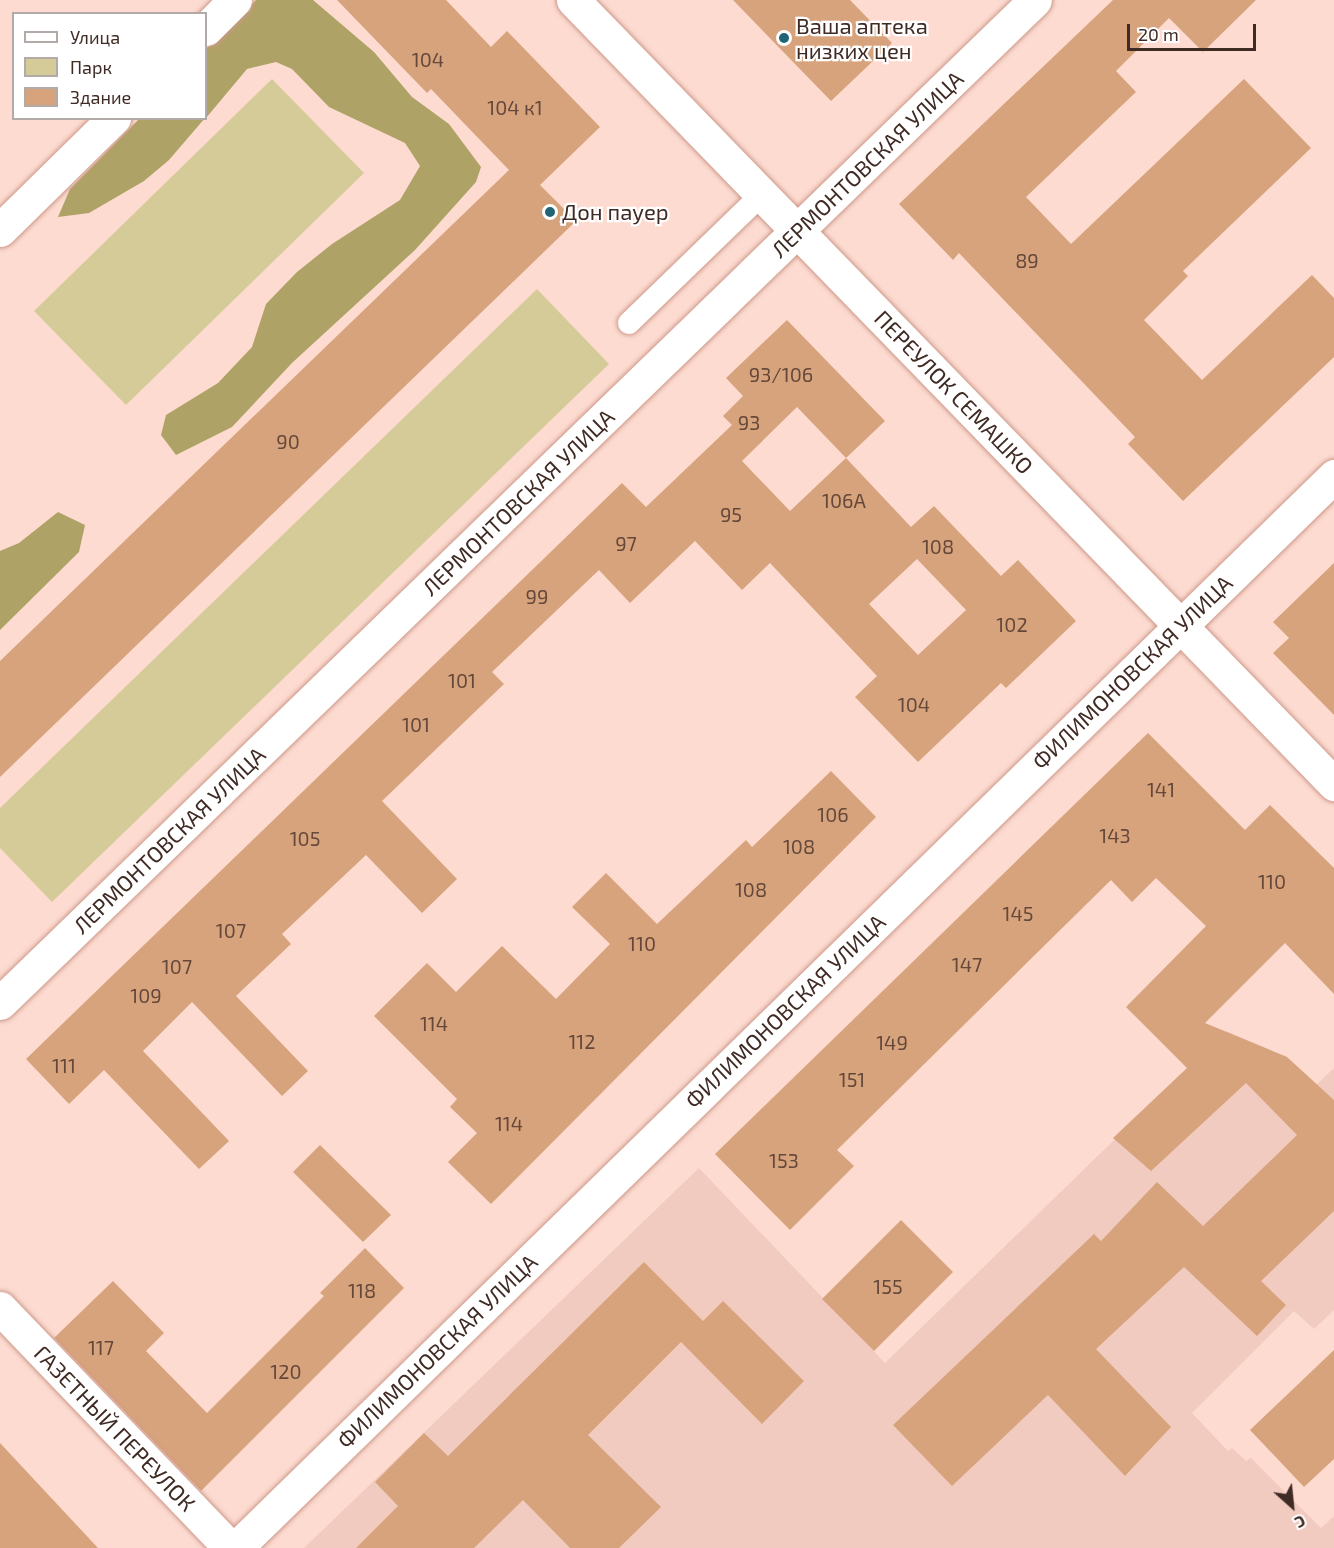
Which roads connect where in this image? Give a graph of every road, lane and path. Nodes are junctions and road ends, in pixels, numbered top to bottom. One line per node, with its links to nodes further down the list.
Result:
1 (235, 0): 4 (street)
2 (573, 0): 6 (street, ПЕРЕУЛОК СЕМАШКО)
3 (1035, 0): 8 (street, ЛЕРМОНТОВСКАЯ УЛИЦА)
4 (207, 28)
5 (112, 120): 7 (street)
6 (761, 195): 8 (street, ПЕРЕУЛОК СЕМАШКО); 9 (lane)
7 (0, 230)
8 (797, 232): 11 (street, ПЕРЕУЛОК СЕМАШКО); 13 (street, ЛЕРМОНТОВСКАЯ УЛИЦА)
9 (629, 323)
10 (1334, 476): 11 (street, ФИЛИМОНОВСКАЯ УЛИЦА)
11 (1180, 624): 12 (street, ПЕРЕУЛОК СЕМАШКО); 16 (street, ФИЛИМОНОВСКАЯ УЛИЦА)
12 (1334, 784)
13 (0, 1003)
14 (0, 1308): 15 (street, ГАЗЕТНЫЙ ПЕРЕУЛОК)
15 (230, 1548)
16 (236, 1548)

